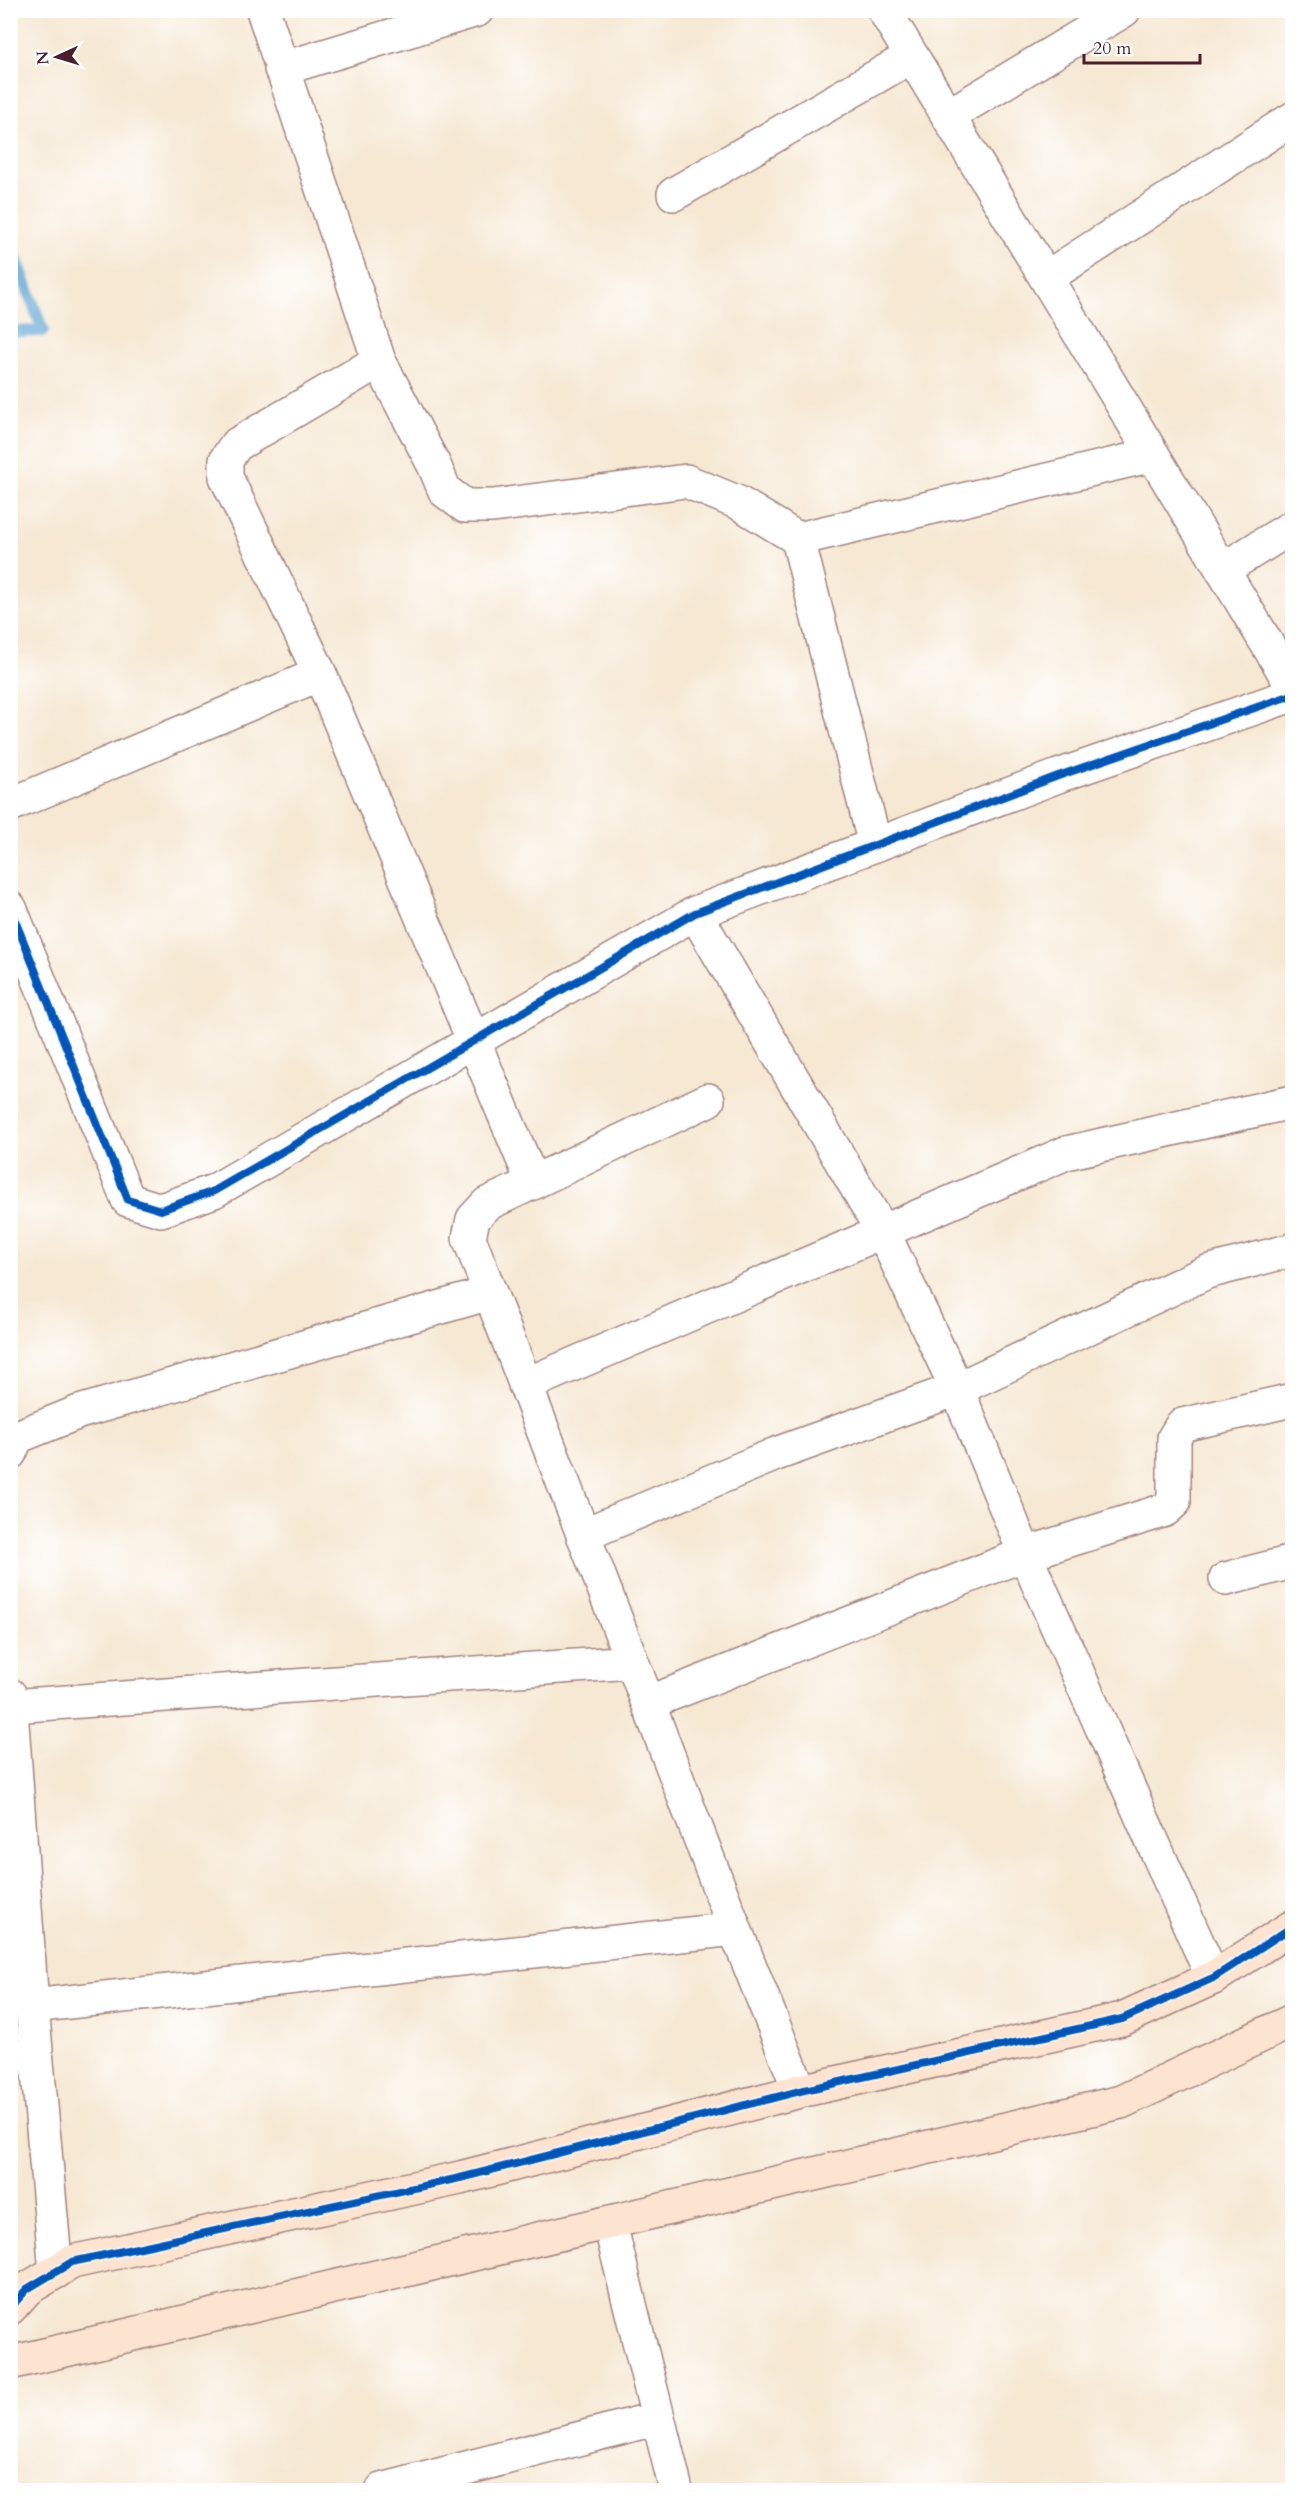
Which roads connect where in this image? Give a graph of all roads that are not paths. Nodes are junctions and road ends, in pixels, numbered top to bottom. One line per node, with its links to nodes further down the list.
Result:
1 (263, 10): 7 (street)
2 (477, 10): 5 (street)
3 (884, 10): 6 (street)
4 (1124, 10): 8 (street)
5 (413, 20): 7 (street)
6 (912, 56): 8 (street); 10 (street)
7 (281, 69): 12 (street)
8 (948, 116): 11 (street)
9 (1293, 119): 11 (street)
10 (674, 194)
11 (1046, 278): 13 (street)
12 (379, 361): 15 (street); 17 (street)
13 (1153, 455): 15 (street); 16 (street)
14 (1293, 527): 16 (street)
15 (798, 539): 21 (street)
16 (1222, 570): 18 (street)
17 (320, 674): 20 (street); 24 (street)
18 (1293, 685)
19 (1293, 695): 21 (street)
20 (10, 805)
21 (875, 845): 23 (street)
22 (10, 908): 24 (street)
23 (695, 913): 24 (street); 28 (street)
24 (472, 1042): 27 (street)
25 (708, 1100): 27 (street)
26 (1293, 1102): 28 (street)
27 (533, 1183): 30 (street)
28 (883, 1232): 31 (street); 32 (street)
29 (1293, 1250): 32 (street)
30 (490, 1293): 31 (street); 34 (street)
31 (525, 1385): 35 (street)
32 (957, 1389): 35 (street); 36 (street)
33 (1293, 1400): 36 (street)
34 (10, 1453)
35 (583, 1535): 39 (street)
36 (1025, 1554): 41 (street); 45 (street)
37 (1293, 1562): 38 (street)
38 (1226, 1579)
39 (632, 1662): 41 (street); 42 (street)
40 (10, 1695): 42 (street)
41 (648, 1703): 44 (street)
42 (11, 1706): 46 (street)
43 (1293, 1927): 45 (street)
44 (735, 1929): 46 (street); 48 (street)
45 (1213, 1978): 48 (street)
46 (32, 2006): 50 (street)
47 (1293, 2021): 49 (street)
48 (800, 2091): 50 (street)
49 (609, 2224): 52 (street); 53 (street)
50 (56, 2272): 51 (street)
51 (10, 2308)
52 (10, 2364)
53 (658, 2418): 54 (street); 55 (street)
54 (382, 2490)
55 (676, 2490)

